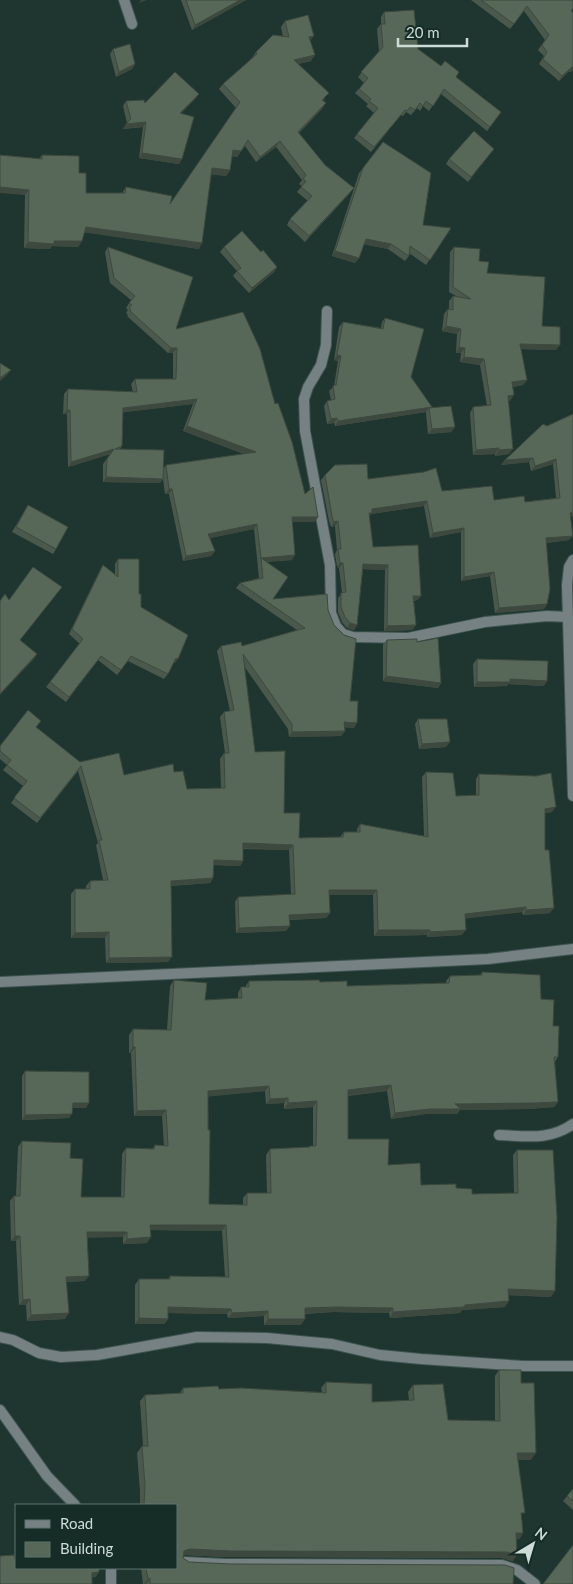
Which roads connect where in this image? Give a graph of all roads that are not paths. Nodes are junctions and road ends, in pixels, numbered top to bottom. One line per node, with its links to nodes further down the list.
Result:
1 (124, 0): 2 (street)
2 (132, 24)
3 (327, 311): 5 (street)
4 (573, 560): 5 (street)
5 (568, 617): 6 (street)
6 (573, 760): 7 (street)
7 (573, 796)
8 (573, 949): 9 (street)
9 (0, 982)
10 (573, 1124): 11 (street)
11 (498, 1135)
12 (0, 1337): 13 (street)
13 (573, 1366)
14 (0, 1410): 15 (street)
15 (74, 1504)
16 (185, 1562): 19 (street)
17 (111, 1569): 18 (street)
18 (111, 1584)
19 (535, 1584)

